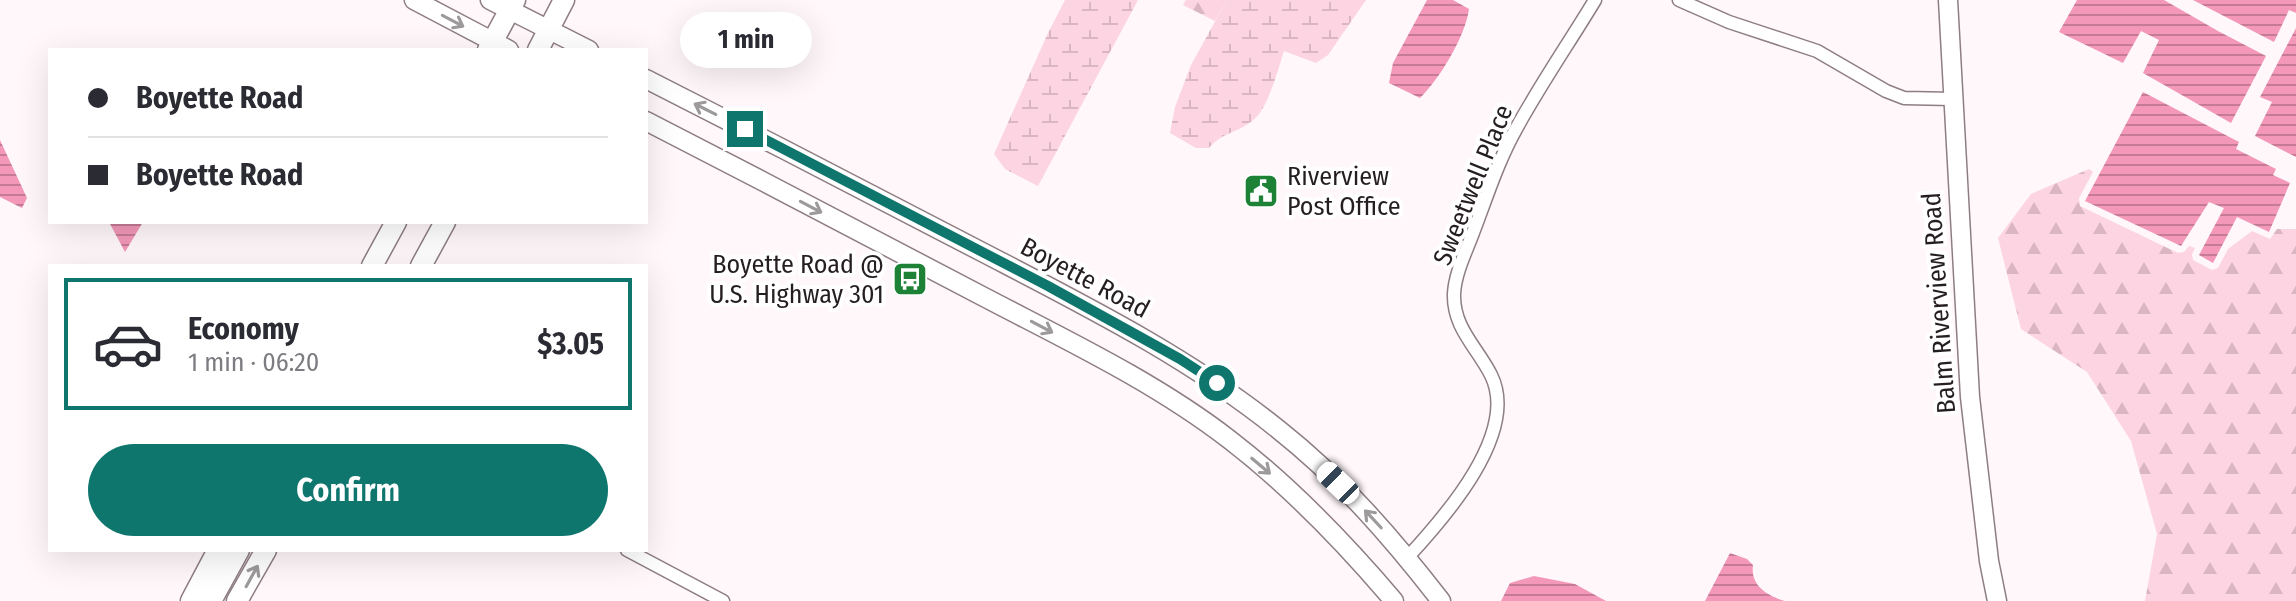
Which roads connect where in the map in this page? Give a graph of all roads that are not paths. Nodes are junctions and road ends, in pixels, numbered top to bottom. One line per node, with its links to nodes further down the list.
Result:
1 (414, 0): 9 (main road, one-way to 9)
2 (490, 0): 7 (main road)
3 (564, 0): 8 (main road)
4 (1595, 0): 23 (street, Sweetwell Place)
5 (1679, 0): 13 (street)
6 (1948, 0): 13 (main road, Balm Riverview Road)
7 (512, 5): 8 (main road); 9 (main road)
8 (549, 30): 10 (main road); 11 (main road)
9 (497, 47)
10 (539, 48)
11 (585, 48)
12 (648, 80): 23 (main road, Boyette Road, one-way to 12)
13 (1953, 99): 30 (main road, Balm Riverview Road)
14 (648, 122): 28 (main road, one-way to 28)
15 (395, 224): 17 (main road)
16 (444, 224): 18 (main road)
17 (373, 264)
18 (422, 264)
19 (217, 552): 24 (main road)
20 (238, 552): 25 (main road)
21 (265, 552): 26 (main road, one-way to 21)
22 (631, 552): 27 (street)
23 (1407, 558): 29 (main road, Boyette Road)
24 (191, 601)
25 (211, 601)
26 (237, 601)
27 (723, 601)
28 (1394, 601)
29 (1441, 601)
30 (1997, 601)

